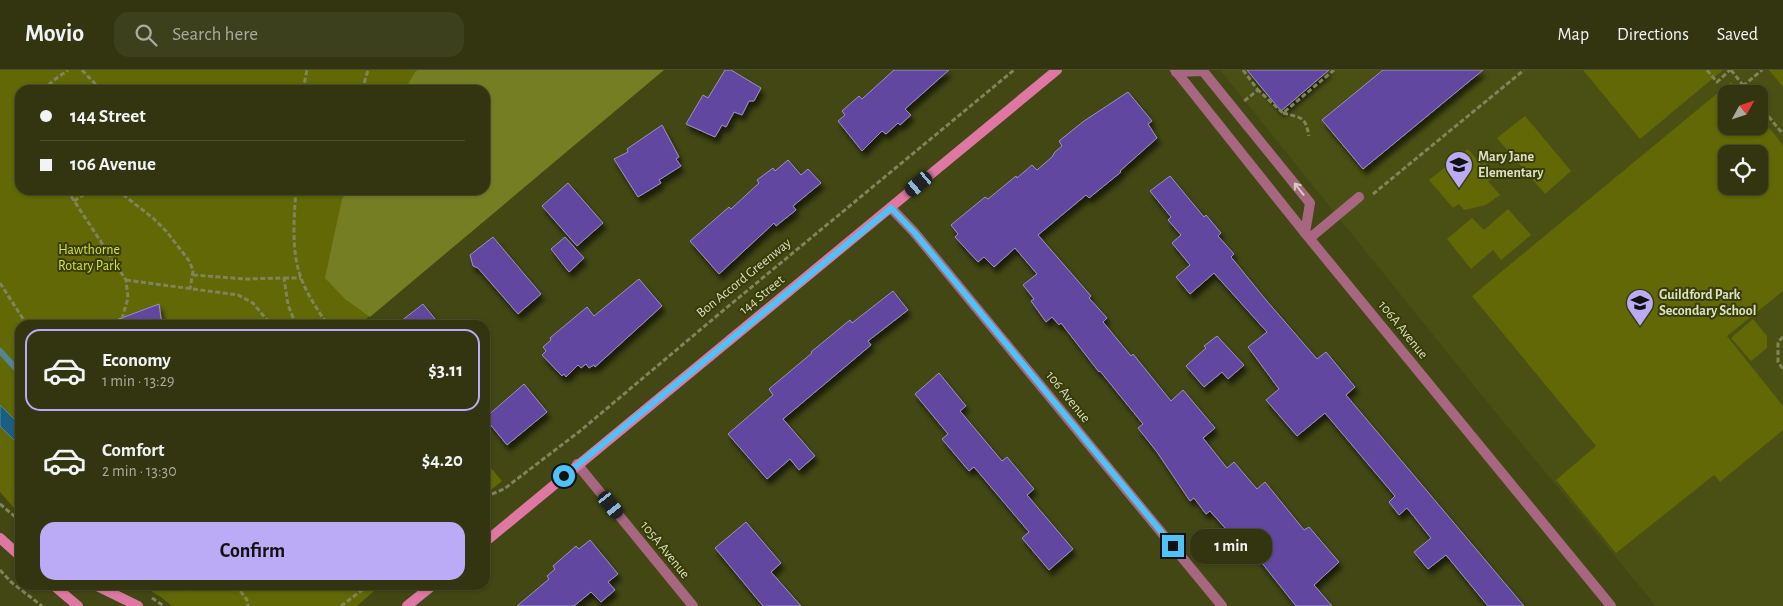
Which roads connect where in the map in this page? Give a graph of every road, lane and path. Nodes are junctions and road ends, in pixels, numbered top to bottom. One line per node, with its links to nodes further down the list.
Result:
1 (68, 70): 14 (path)
2 (82, 70): 15 (path)
3 (307, 70): 16 (path)
4 (368, 70): 17 (path)
5 (1014, 70): 48 (path, Bon Accord Greenway)
6 (1057, 70): 32 (main road, 144 Street)
7 (1243, 70): 20 (path)
8 (1334, 70): 22 (path)
9 (1524, 70): 30 (path)
10 (1707, 70): 11 (path)
11 (1730, 70): 18 (path)
12 (1762, 70): 19 (path)
13 (1175, 71): 33 (street, 106A Avenue); 33 (street, one-way to 13)
14 (48, 85)
15 (96, 85)
16 (304, 85)
17 (364, 85)
18 (1742, 85)
19 (1744, 85)
20 (1257, 89): 21 (path); 22 (path)
21 (1244, 102)
22 (1283, 113): 25 (path)
23 (1768, 115): 24 (path)
24 (1783, 134)
25 (1309, 136)
26 (70, 195): 31 (path)
27 (83, 195): 31 (path)
28 (123, 195): 34 (path)
29 (296, 195): 36 (path)
30 (1364, 197): 33 (street)
31 (74, 201): 37 (path)
32 (891, 208): 47 (main road, 144 Street); 69 (street, 106 Avenue)
33 (1307, 236): 70 (street, 106A Avenue)
34 (193, 274): 35 (path); 39 (path)
35 (284, 278): 36 (path); 43 (path)
36 (301, 278): 44 (path)
37 (126, 280): 39 (path); 41 (path)
38 (0, 283): 40 (path)
39 (190, 290): 42 (path)
40 (24, 320)
41 (121, 320)
42 (267, 320)
43 (294, 320)
44 (325, 320)
45 (1783, 337): 46 (path)
46 (1783, 369)
47 (577, 464): 51 (main road, 144 Street); 68 (street, 105A Avenue)
48 (490, 495)
49 (0, 504): 50 (path)
50 (15, 517)
51 (490, 538)
52 (0, 539): 53 (main road)
53 (15, 551)
54 (0, 570): 55 (path)
55 (15, 585)
56 (21, 590): 62 (path)
57 (58, 590): 63 (main road)
58 (105, 590): 64 (main road)
59 (240, 590): 65 (path)
60 (362, 590): 66 (path)
61 (426, 590): 67 (main road)
62 (42, 606)
63 (78, 606)
64 (138, 606)
65 (248, 606)
66 (341, 606)
67 (407, 606)
68 (693, 606)
69 (1222, 606)
70 (1612, 606)

